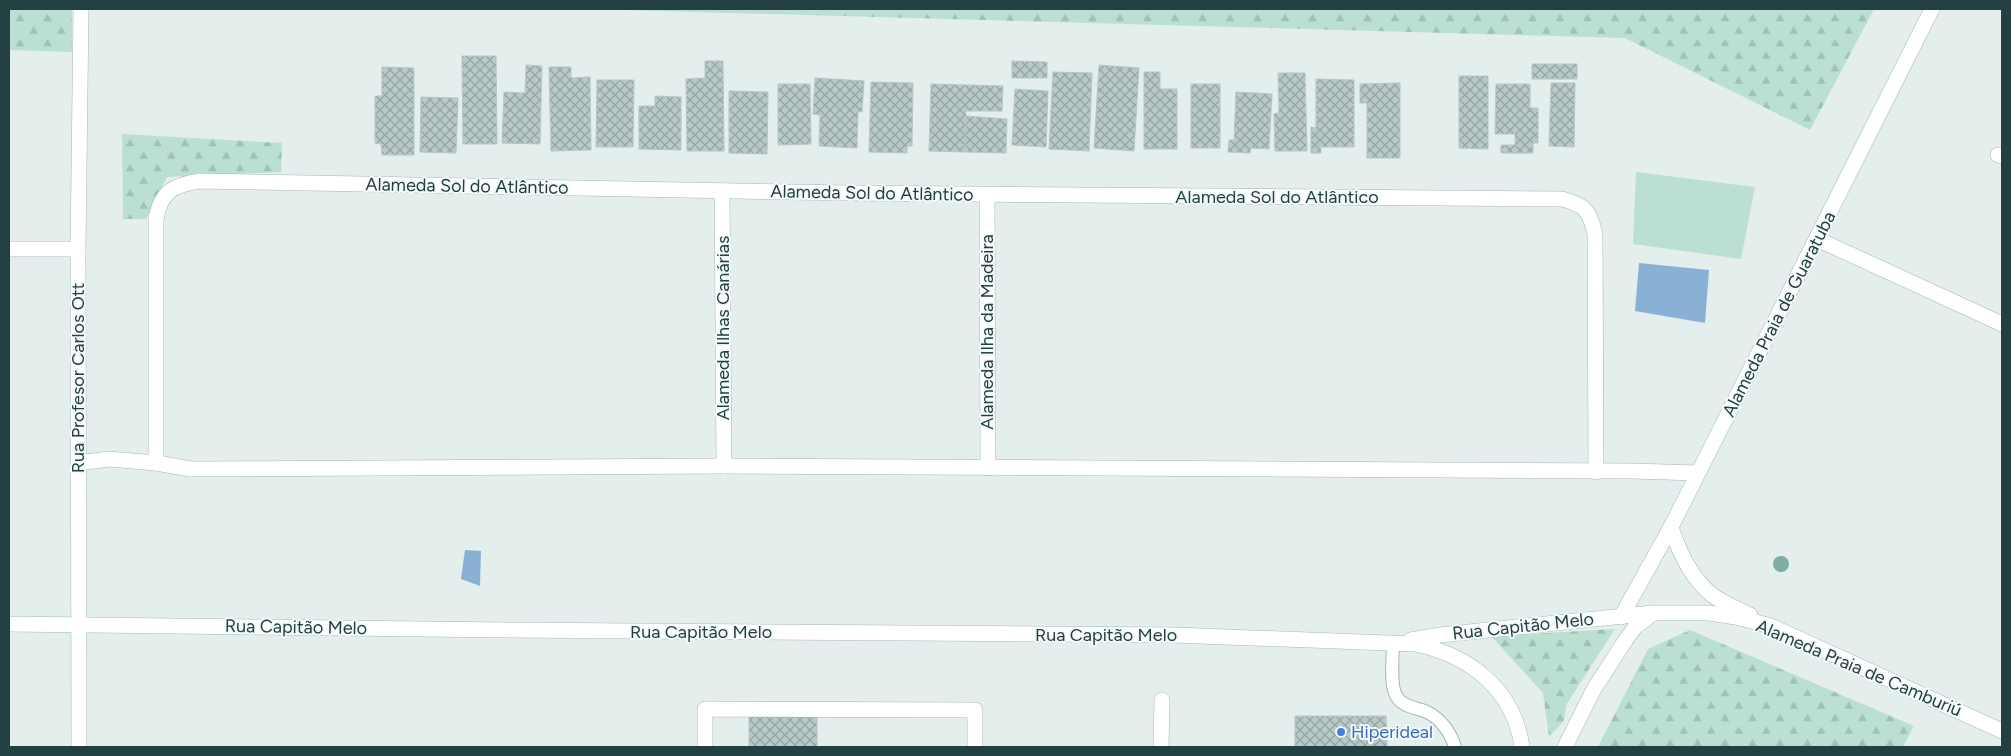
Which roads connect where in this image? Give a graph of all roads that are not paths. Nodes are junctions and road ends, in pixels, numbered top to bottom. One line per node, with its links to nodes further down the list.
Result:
1 (81, 9): 7 (street, Rua Profesor Carlos Ott)
2 (1932, 9): 5 (street, Alameda Praia de Guaratuba)
3 (722, 190): 4 (street, Alameda Sol do Atlântico); 10 (street, Alameda Sol do Atlântico); 11 (street, Alameda Ilhas Canárias)
4 (987, 195): 12 (street, Alameda Ilha da Madeira); 13 (street, Alameda Sol do Atlântico)
5 (1817, 239): 8 (street); 14 (street, Alameda Praia de Guaratuba)
6 (9, 249): 7 (street)
7 (78, 249): 9 (street, Rua Profesor Carlos Ott)
8 (2002, 324)
9 (78, 463): 10 (street); 19 (street, Rua Profesor Carlos Ott)
10 (156, 463): 11 (street)
11 (724, 466): 12 (street)
12 (988, 468): 13 (street)
13 (1596, 472): 14 (street)
14 (1697, 474): 15 (street, Alameda Praia de Guaratuba)
15 (1671, 527): 17 (street, Alameda Praia de Guaratuba); 20 (street)
16 (1653, 613): 17 (street, Rua Capitão Melo); 20 (street, Alameda Praia de Camburiú); 30 (street)
17 (1622, 617): 21 (street, Rua Capitão Melo)
18 (9, 624): 19 (street, Rua Capitão Melo)
19 (79, 624): 21 (street, Rua Capitão Melo); 24 (street, Rua Profesor Carlos Ott)
20 (1771, 626): 23 (street, Alameda Praia de Camburiú)
21 (1393, 643): 28 (lane); 29 (street, Rua Capitão Melo)
22 (1162, 700): 27 (street)
23 (2002, 730)
24 (79, 747)
25 (705, 747): 26 (street)
26 (975, 747)
27 (1161, 747)
28 (1455, 747)
29 (1522, 747)
30 (1565, 747)

